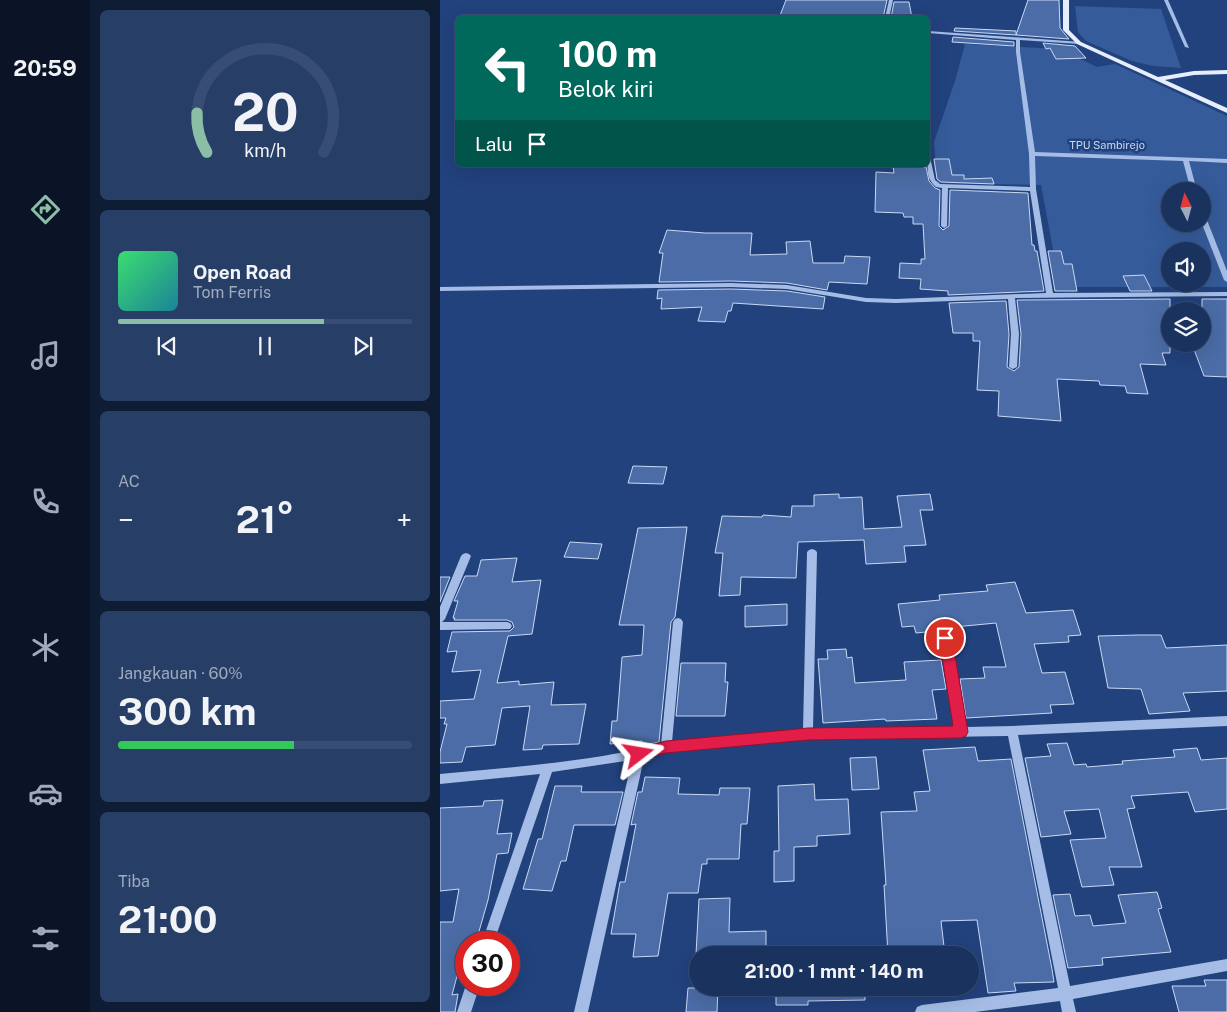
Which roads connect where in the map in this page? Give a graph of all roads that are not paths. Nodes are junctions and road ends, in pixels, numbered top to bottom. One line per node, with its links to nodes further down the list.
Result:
1 (891, 0): 4 (street)
2 (1066, 0): 7 (main road)
3 (1166, 0): 8 (street)
4 (888, 15)
5 (930, 32): 6 (street)
6 (1018, 39): 7 (street); 12 (street)
7 (1079, 43): 10 (main road)
8 (1187, 48)
9 (1227, 72): 10 (main road)
10 (1156, 79): 11 (main road)
11 (1227, 111)
12 (1032, 154): 13 (street); 18 (street)
13 (1186, 161): 14 (street); 16 (street)
14 (1227, 161)
15 (930, 167): 17 (street)
16 (1192, 182)
17 (945, 188): 18 (street); 19 (street)
18 (1033, 190): 24 (street)
19 (944, 226)
20 (1209, 232): 21 (street)
21 (1227, 280)
22 (440, 289): 25 (street)
23 (1227, 294): 24 (street)
24 (1050, 295): 25 (street)
25 (1012, 297): 26 (street)
26 (1013, 367)
27 (812, 552): 37 (street)
28 (466, 556): 29 (street)
29 (440, 619)
30 (678, 622): 38 (street)
31 (440, 626): 32 (street)
32 (508, 626)
33 (945, 638): 36 (street)
34 (1227, 722): 35 (street)
35 (1012, 731): 36 (street); 44 (street)
36 (961, 732): 37 (street)
37 (808, 734): 38 (street)
38 (666, 747): 39 (street)
39 (639, 754): 40 (street); 47 (street)
40 (548, 768): 41 (street); 42 (street)
41 (440, 778)
42 (492, 931)
43 (1227, 965): 44 (street)
44 (1065, 994): 48 (street); 49 (street)
45 (469, 996): 46 (street)
46 (464, 1012)
47 (581, 1012)
48 (922, 1012)
49 (1069, 1012)

